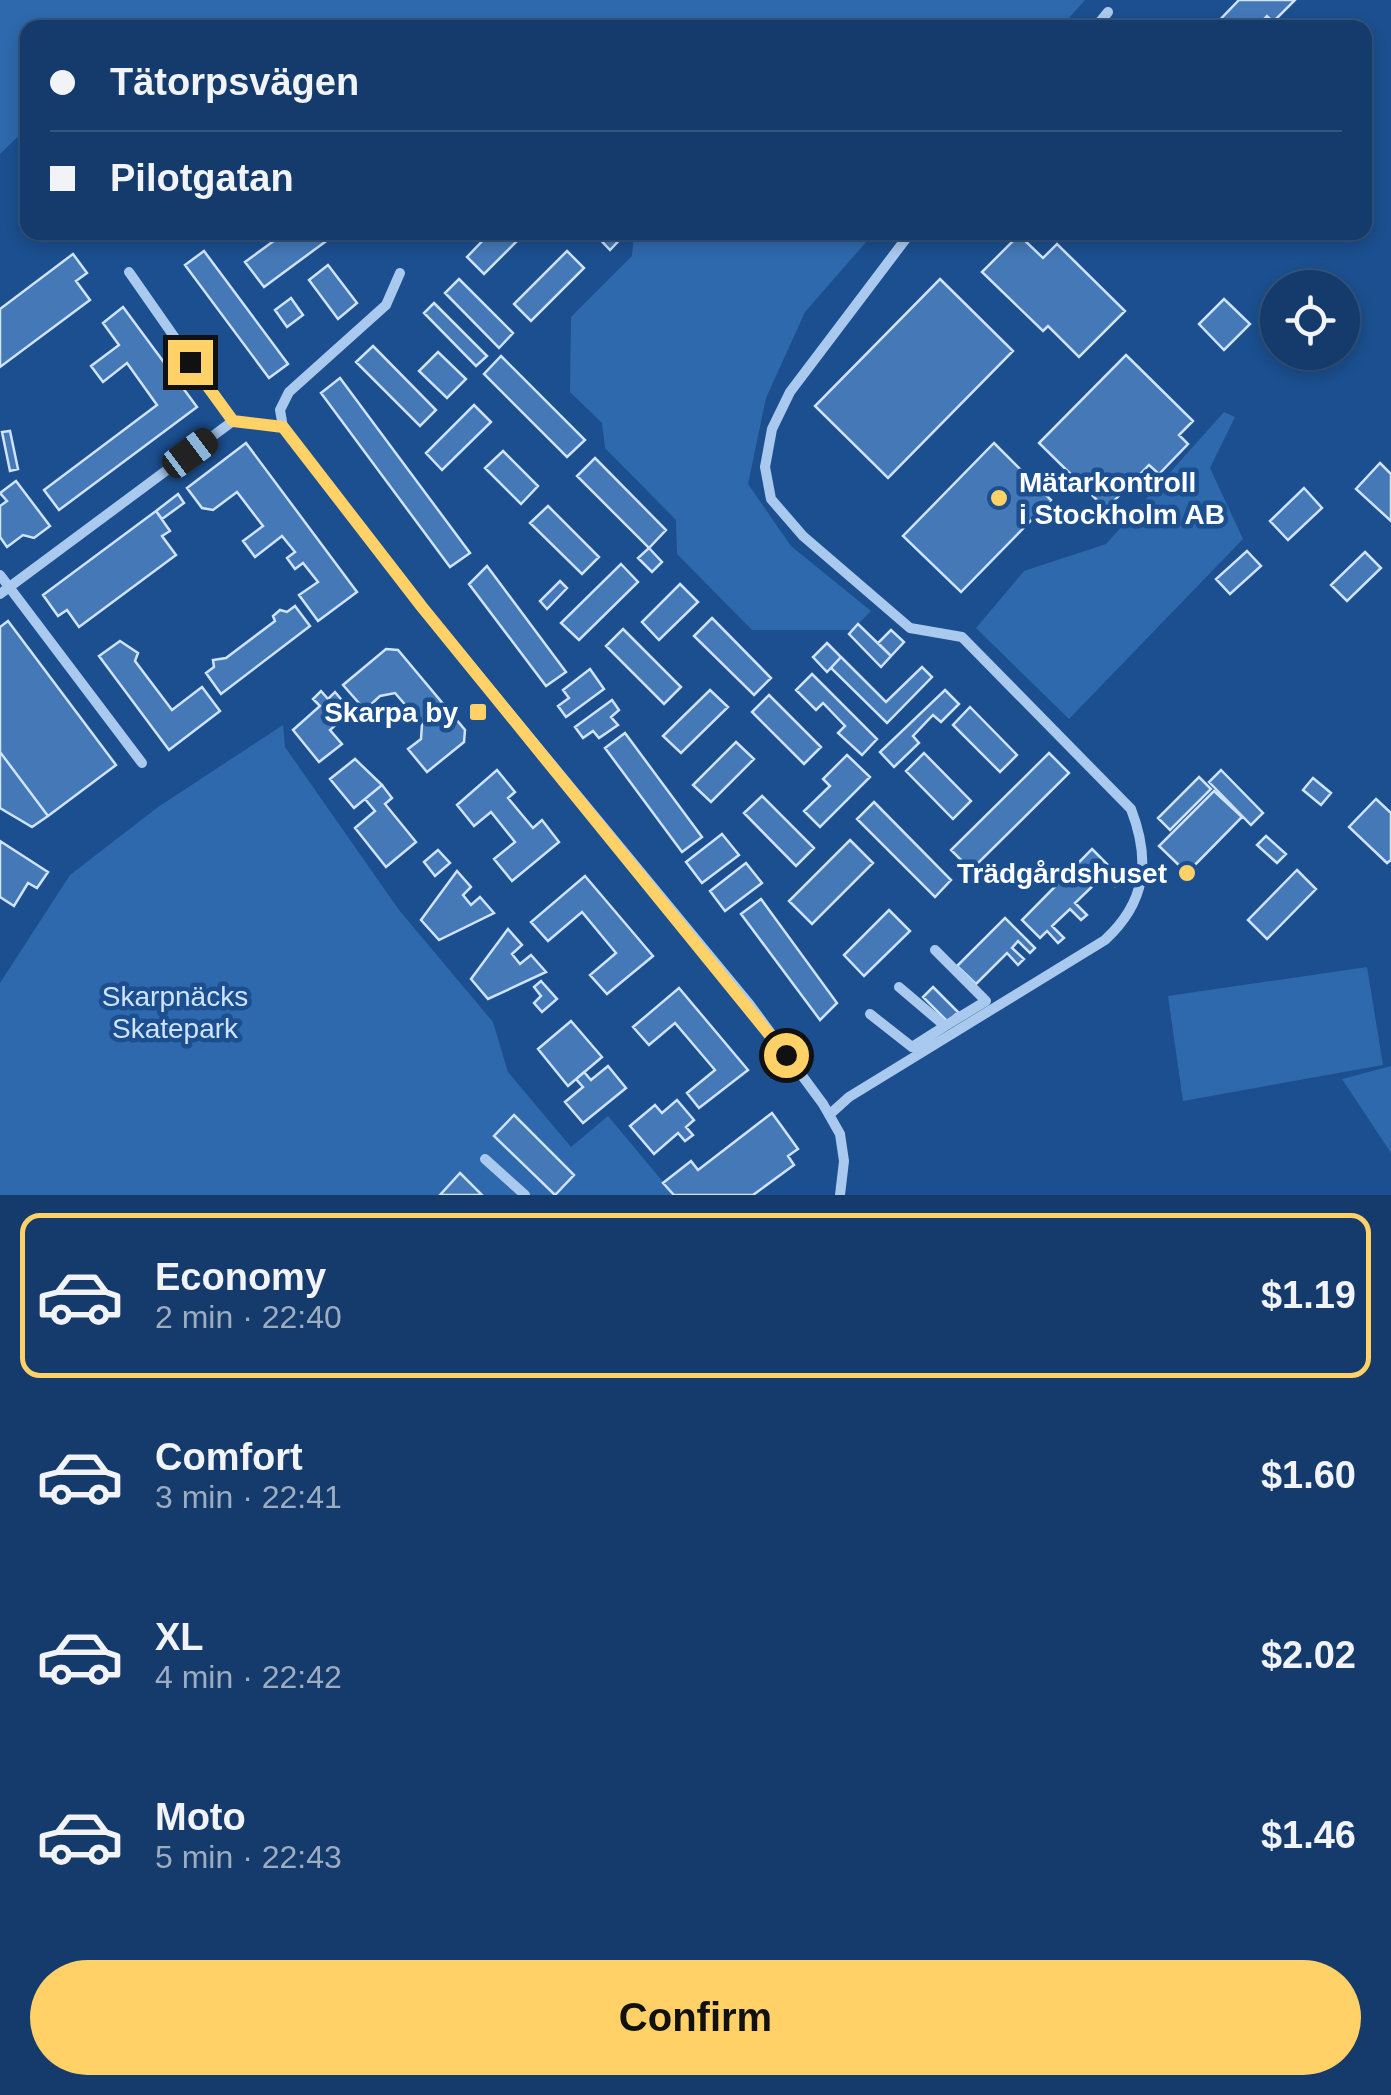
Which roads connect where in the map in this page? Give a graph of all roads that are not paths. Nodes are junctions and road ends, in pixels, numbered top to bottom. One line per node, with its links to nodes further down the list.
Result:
1 (1108, 12): 2 (street)
2 (1102, 20)
3 (905, 240): 15 (street)
4 (129, 272): 6 (street)
5 (400, 273): 7 (street)
6 (233, 421): 7 (street); 9 (street)
7 (283, 427): 15 (street)
8 (0, 575): 9 (street)
9 (5, 591): 10 (street)
10 (142, 763)
11 (935, 950): 14 (street)
12 (899, 987): 14 (street)
13 (870, 1014): 14 (street)
14 (945, 1026)
15 (829, 1115): 18 (street)
16 (485, 1159): 17 (street)
17 (525, 1195)
18 (840, 1195)

